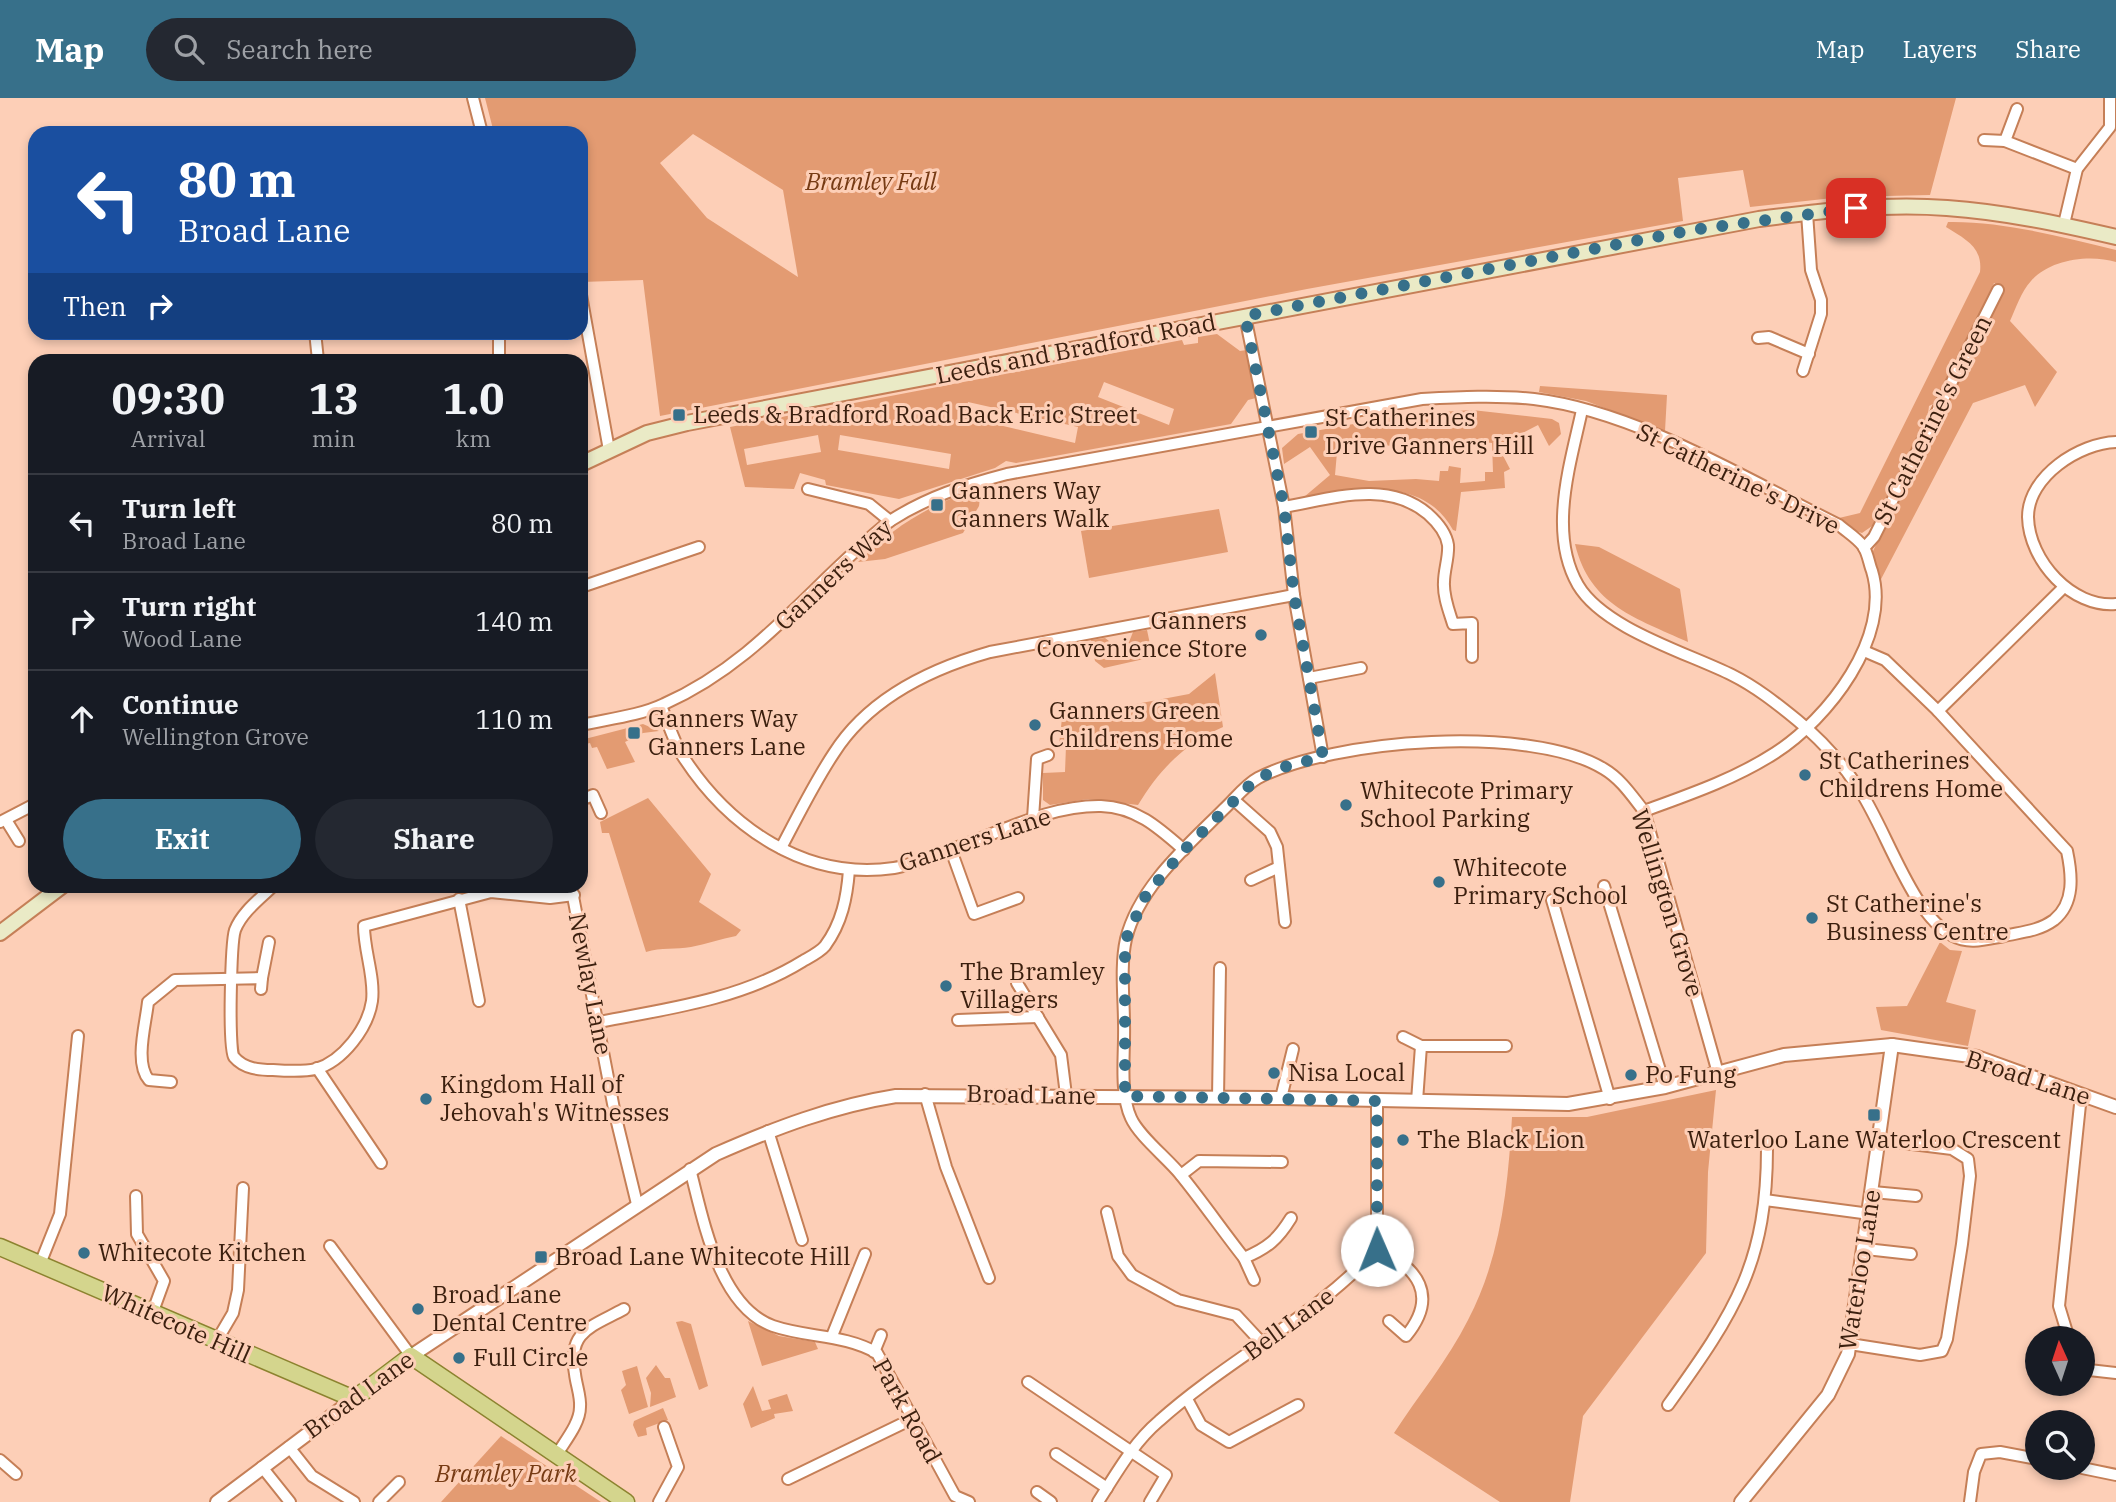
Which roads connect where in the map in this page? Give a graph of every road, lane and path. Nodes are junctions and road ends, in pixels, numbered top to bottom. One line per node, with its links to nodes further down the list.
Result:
1 (473, 98): 4 (street)
2 (2110, 98): 7 (street)
3 (2017, 109): 6 (street)
4 (480, 126)
5 (1984, 140): 6 (street)
6 (2005, 141): 7 (street)
7 (2077, 169): 9 (street)
8 (1807, 213): 9 (main road, Leeds and Bradford Road); 12 (main road, Leeds and Bradford Road); 15 (street)
9 (2064, 224): 10 (main road, Leeds and Bradford Road)
10 (2116, 237)
11 (1998, 290): 26 (street, St Catherine's Green)
12 (1245, 316): 18 (street); 20 (main road, Leeds and Bradford Road)
13 (588, 329): 20 (street)
14 (1758, 338): 15 (street)
15 (1809, 354): 16 (street)
16 (1803, 371)
17 (1582, 410): 18 (street, St Catherine's Drive); 26 (street, St Catherine's Drive); 38 (street)
18 (1266, 427): 23 (street); 24 (street, Ganners Way)
19 (2116, 442): 28 (street)
20 (609, 450): 21 (main road, Leeds and Bradford Road)
21 (588, 460)
22 (808, 489): 24 (street)
23 (1284, 507): 29 (street); 32 (street)
24 (890, 521): 35 (street, Ganners Way)
25 (699, 547): 27 (street)
26 (1864, 548): 31 (street, St Catherine's Drive)
27 (588, 585)
28 (2064, 587): 30 (street); 36 (street)
29 (1294, 595): 34 (street); 49 (street)
30 (2116, 604)
31 (1864, 651): 36 (street); 38 (street, St Catherine's Drive)
32 (1472, 657)
33 (1362, 668): 34 (street)
34 (1309, 678): 40 (street)
35 (661, 706): 37 (street, Ganners Way); 49 (street, Ganners Lane)
36 (1938, 711): 38 (street)
37 (588, 723)
38 (1805, 726): 44 (street, St Catherine's Drive)
39 (1048, 755): 46 (street)
40 (1323, 757): 42 (street, Wellington Grove); 44 (street, Wellington Grove)
41 (588, 797): 45 (street)
42 (1234, 800): 51 (street, Wellington Grove); 52 (street)
43 (28, 808): 47 (street)
44 (1644, 811): 82 (street, Wellington Grove)
45 (601, 813)
46 (1033, 818): 50 (street, Ganners Lane); 51 (street, Ganners Lane)
47 (3, 821): 48 (street)
48 (19, 841)
49 (781, 848): 53 (street, Ganners Lane)
50 (951, 850): 53 (street, Ganners Lane); 62 (street)
51 (1184, 850): 88 (street, Wellington Grove)
52 (1279, 867): 54 (street); 65 (street)
53 (849, 870): 74 (street)
54 (1251, 880)
55 (1604, 886): 84 (street)
56 (53, 893): 66 (main road)
57 (266, 893): 69 (street)
58 (487, 893): 63 (street)
59 (525, 893): 60 (street)
60 (564, 893)
61 (574, 893): 74 (street, Newlay Lane)
62 (1018, 898)
63 (459, 900): 71 (street); 81 (street)
64 (1552, 900): 91 (street)
65 (1285, 922)
66 (1, 931)
67 (269, 942): 69 (street)
68 (1220, 968): 89 (street)
69 (233, 977): 81 (street); 83 (street)
70 (1017, 984): 72 (street)
71 (479, 1001)
72 (1038, 1017): 73 (street); 87 (street)
73 (958, 1020)
74 (598, 1022): 107 (street, Newlay Lane)
75 (78, 1036): 119 (street)
76 (1404, 1037): 79 (street)
77 (1506, 1045): 79 (street)
78 (1892, 1045): 82 (street, Broad Lane); 86 (street, Broad Lane); 96 (street, Waterloo Lane)
79 (1421, 1046): 93 (street)
80 (1293, 1049): 90 (street)
81 (317, 1068): 99 (street)
82 (1718, 1073): 84 (street, Broad Lane)
83 (171, 1082)
84 (1665, 1087): 91 (street, Broad Lane)
85 (925, 1094): 87 (street, Broad Lane); 95 (street, Broad Lane); 120 (street)
86 (2081, 1095): 94 (street, Broad Lane); 125 (street)
87 (1066, 1096): 88 (street, Broad Lane)
88 (1125, 1096): 89 (street, Broad Lane); 101 (street)
89 (1218, 1097): 90 (street, Broad Lane)
90 (1280, 1097): 92 (street, Broad Lane)
91 (1610, 1099): 93 (street, Broad Lane)
92 (1377, 1101): 93 (street, Broad Lane); 115 (street)
93 (1417, 1101)
94 (2116, 1107)
95 (768, 1131): 100 (street, Broad Lane); 111 (street)
96 (1880, 1140): 103 (street, Waterloo Lane); 130 (street)
97 (1767, 1143): 106 (street)
98 (1282, 1162): 101 (street)
99 (381, 1163)
100 (690, 1169): 107 (street, Broad Lane); 127 (street, Park Road)
101 (1181, 1175): 118 (street)
102 (243, 1188): 128 (street)
103 (1873, 1192): 105 (street); 109 (street, Waterloo Lane)
104 (136, 1196): 123 (street)
105 (1916, 1196)
106 (1765, 1200): 109 (street); 139 (street)
107 (637, 1204): 132 (street, Broad Lane)
108 (1107, 1212): 129 (street)
109 (1870, 1214): 114 (street, Waterloo Lane)
110 (1291, 1217): 118 (street)
111 (802, 1240)
112 (330, 1246): 132 (street)
113 (0, 1247): 119 (main road, Whitecote Hill)
114 (1866, 1249): 117 (street); 130 (street, Waterloo Lane)
115 (1377, 1250): 124 (street); 129 (street, Bell Lane)
116 (865, 1254): 127 (street)
117 (1911, 1254)
118 (1244, 1258): 121 (street)
119 (40, 1264): 123 (main road, Whitecote Hill)
120 (989, 1278)
121 (1254, 1280)
122 (624, 1308): 145 (street)
123 (152, 1314): 128 (main road, Whitecote Hill)
124 (1389, 1321)
125 (2065, 1326)
126 (881, 1335): 131 (street)
127 (832, 1336): 131 (street, Park Road)
128 (216, 1342): 136 (main road, Whitecote Hill)
129 (1262, 1343): 137 (street, Bell Lane)
130 (1850, 1344): 167 (street, Waterloo Lane)
131 (874, 1352): 140 (street, Park Road)
132 (411, 1356): 136 (main road, Broad Lane); 145 (main road)
133 (2095, 1371): 134 (street)
134 (2116, 1373)
135 (1028, 1382): 143 (street)
136 (354, 1399): 142 (street, Broad Lane)
137 (1187, 1399): 138 (street); 143 (street, Bell Lane)
138 (1298, 1405)
139 (1668, 1405)
140 (912, 1419): 152 (street); 156 (street, Park Road)
141 (664, 1427): 162 (street)
142 (289, 1447): 148 (street, Broad Lane); 160 (street)
143 (1130, 1452): 154 (street, Bell Lane); 166 (street)
144 (1056, 1454): 154 (street)
145 (556, 1456): 157 (main road)
146 (2025, 1457): 168 (street)
147 (0, 1460): 150 (street)
148 (262, 1467): 158 (street, Broad Lane); 159 (street)
149 (2095, 1471): 151 (street)
150 (16, 1474)
151 (2116, 1475)
152 (788, 1479)
153 (399, 1482): 161 (street)
154 (1107, 1488): 165 (street, Bell Lane)
155 (1037, 1492): 164 (street)
156 (951, 1499): 163 (street, Park Road)
157 (624, 1501)
158 (217, 1502)
159 (290, 1502)
160 (354, 1502)
161 (379, 1502)
162 (659, 1502)
163 (969, 1502)
164 (1051, 1502)
165 (1098, 1502)
166 (1150, 1502)
167 (1741, 1502)
168 (1970, 1502)

